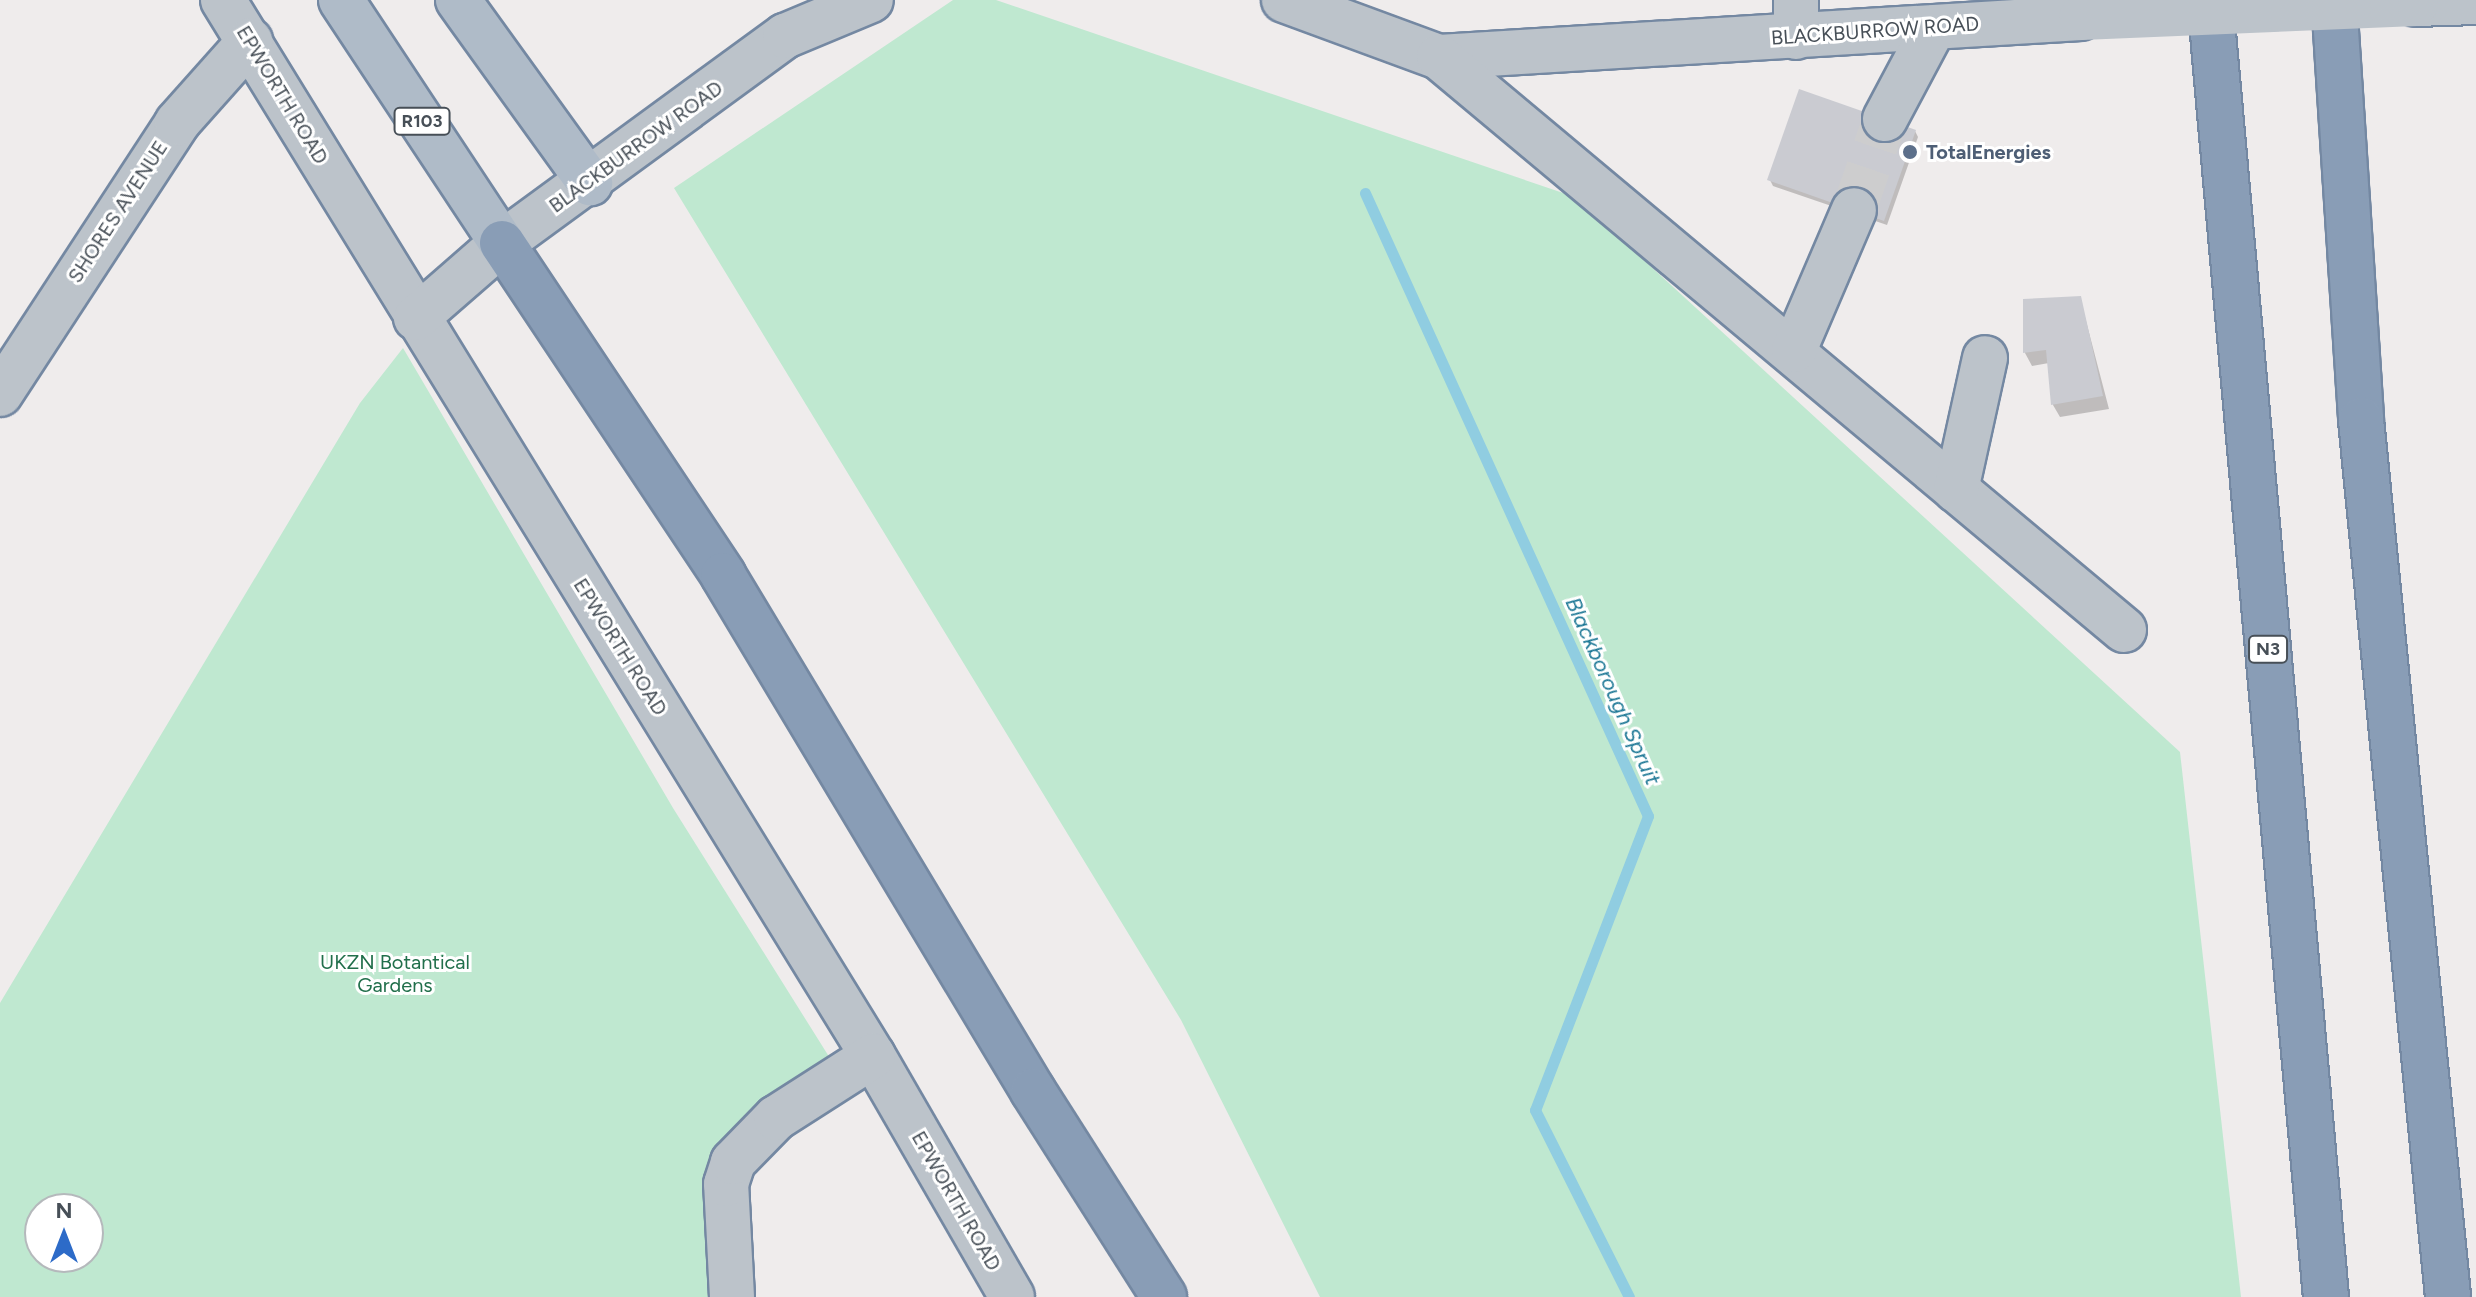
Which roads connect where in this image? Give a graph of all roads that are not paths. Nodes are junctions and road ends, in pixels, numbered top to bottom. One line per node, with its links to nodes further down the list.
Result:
1 (223, 0): 14 (street, EPWORTH ROAD)
2 (341, 0): 19 (main road, R103)
3 (458, 0): 17 (main road)
4 (814, 0): 13 (street)
5 (871, 0): 13 (street, BLACKBURROW ROAD)
6 (1284, 0): 15 (street, BLACKBURROW ROAD)
7 (2210, 0): 30 (highway, N3)
8 (2334, 0): 31 (highway)
9 (2476, 2): 10 (street, BLACKBURROW ROAD, bridge)
10 (2003, 11): 12 (street, BLACKBURROW ROAD)
11 (1796, 18): 12 (street, BLACKBURROW ROAD); 15 (street, BLACKBURROW ROAD)
12 (1934, 27): 16 (street)
13 (785, 36): 17 (street, BLACKBURROW ROAD)
14 (250, 41): 20 (street, EPWORTH ROAD); 23 (street, SHORES AVENUE)
15 (1439, 57): 21 (street)
16 (1885, 119)
17 (590, 183): 19 (street, BLACKBURROW ROAD)
18 (1854, 210): 21 (street)
19 (502, 243): 20 (street, BLACKBURROW ROAD); 29 (highway)
20 (416, 318): 26 (street, EPWORTH ROAD)
21 (1794, 350): 24 (street)
22 (1985, 358): 24 (street)
23 (0, 394)
24 (1956, 490): 25 (street)
25 (2124, 630)
26 (873, 1056): 27 (street); 28 (street, EPWORTH ROAD)
27 (732, 1297)
28 (1012, 1297)
29 (1164, 1297)
30 (2326, 1297)
31 (2448, 1297)

